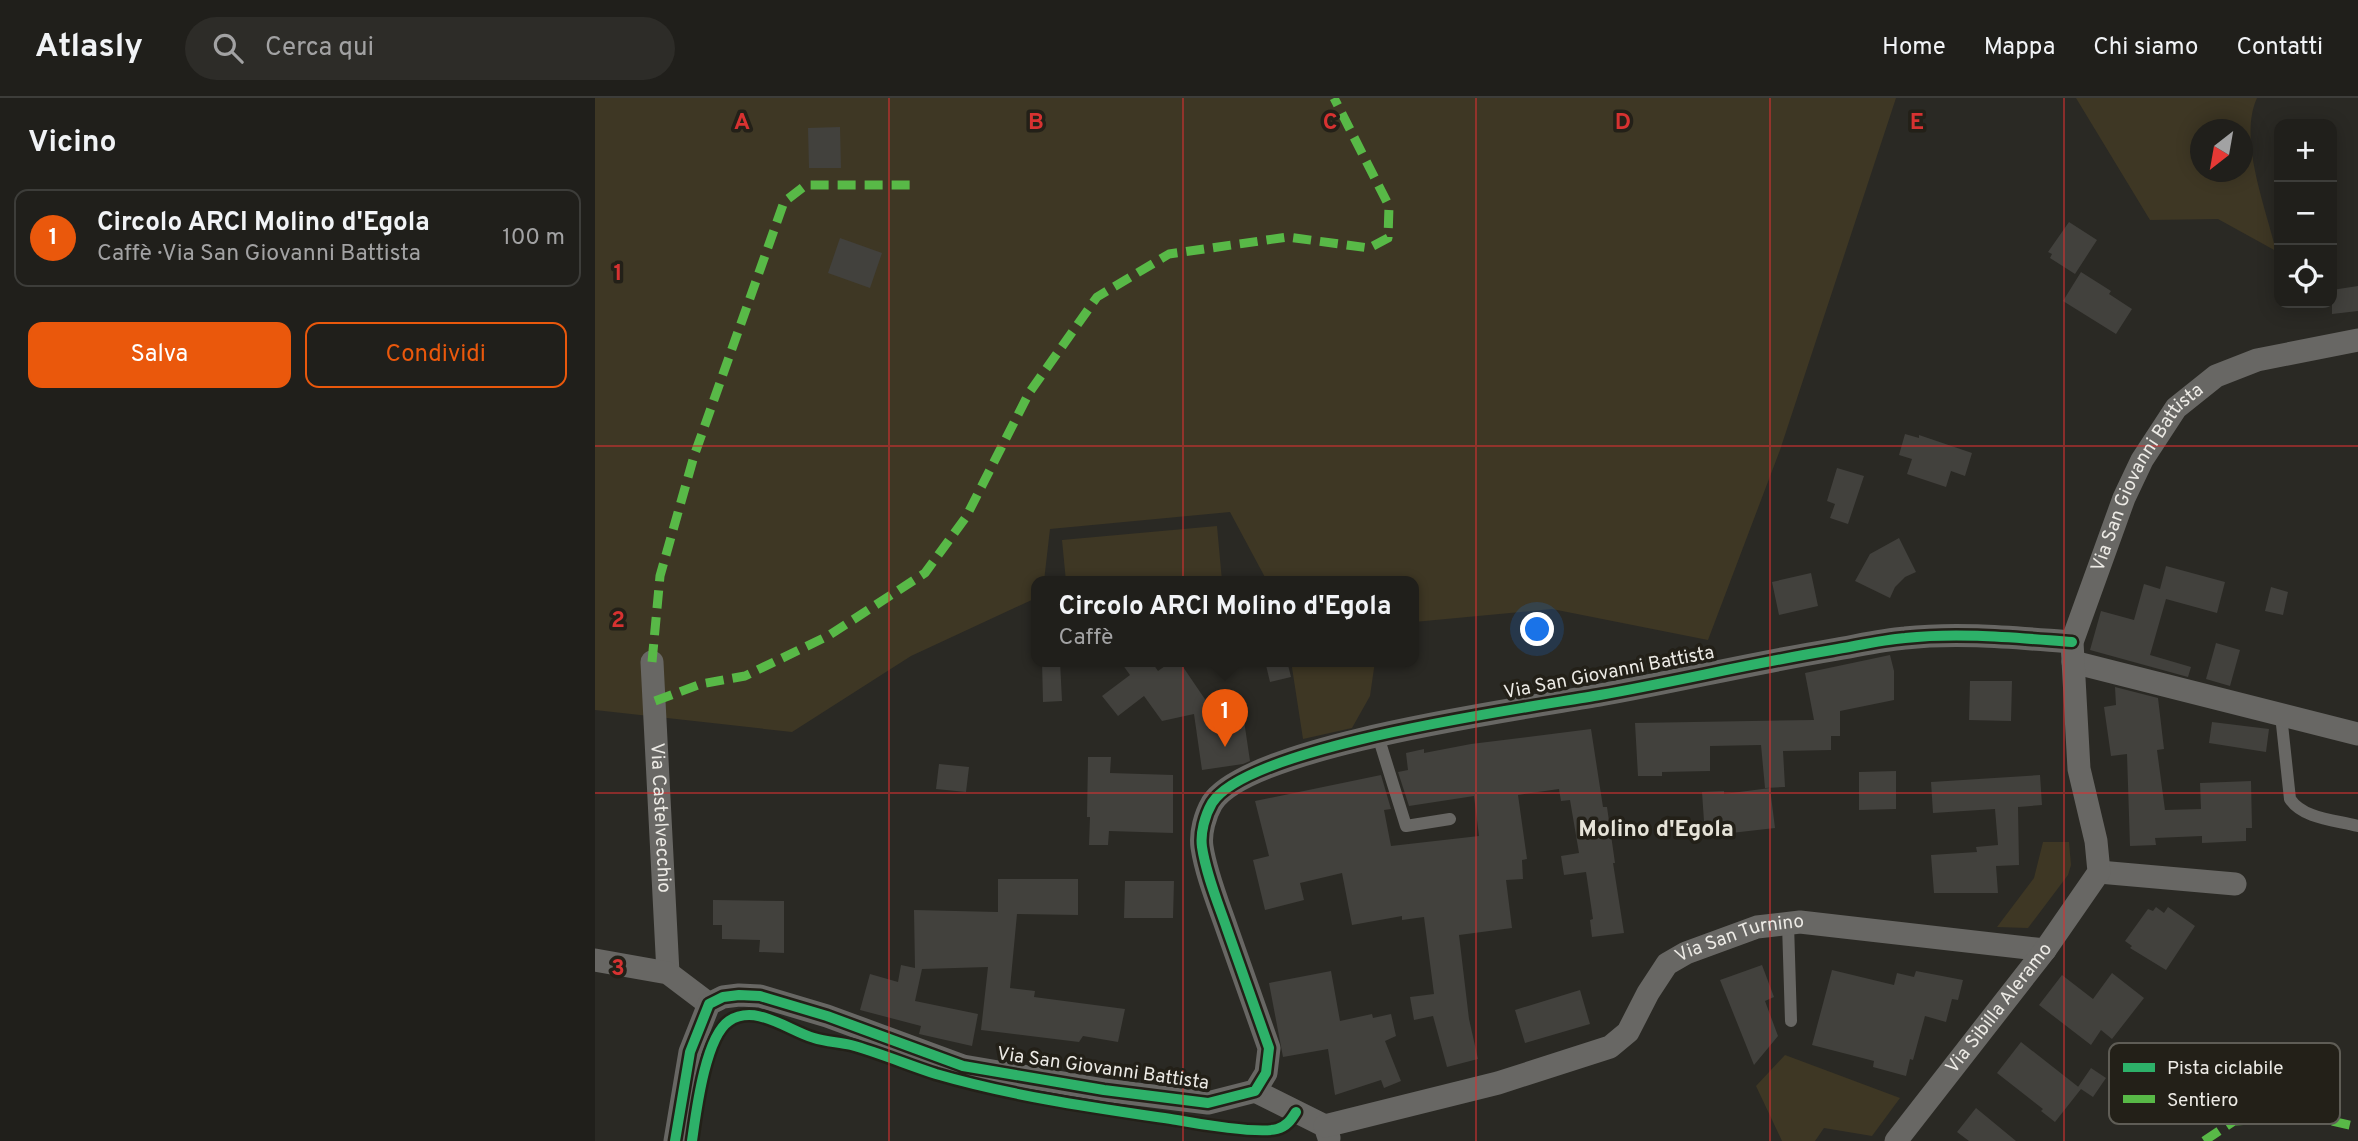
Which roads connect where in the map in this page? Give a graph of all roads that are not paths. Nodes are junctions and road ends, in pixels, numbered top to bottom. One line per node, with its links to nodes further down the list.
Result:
1 (2358, 340): 2 (street, Via San Giovanni Battista)
2 (2072, 652): 4 (street, Via San Giovanni Battista); 6 (street, Via San Giovanni Battista); 9 (street)
3 (652, 662): 14 (street, Via Castelvecchio)
4 (2281, 715): 5 (street, Via San Giovanni Battista); 8 (lane)
5 (2358, 734)
6 (1378, 736): 7 (lane); 17 (street, Via San Giovanni Battista)
7 (1450, 819)
8 (2358, 826)
9 (2099, 872): 10 (street); 12 (street, Via Sibilla Aleramo)
10 (2235, 884)
11 (1788, 924): 12 (street, Via San Turnino); 16 (lane); 18 (street, Via San Turnino)
12 (2045, 950): 20 (street, Via Sibilla Aleramo)
13 (595, 960): 14 (street)
14 (668, 973): 15 (street)
15 (709, 1004): 17 (street, Via San Giovanni Battista); 19 (street)
16 (1791, 1021)
17 (1255, 1091): 18 (street)
18 (1327, 1134)
19 (675, 1141)
20 (1896, 1141)

